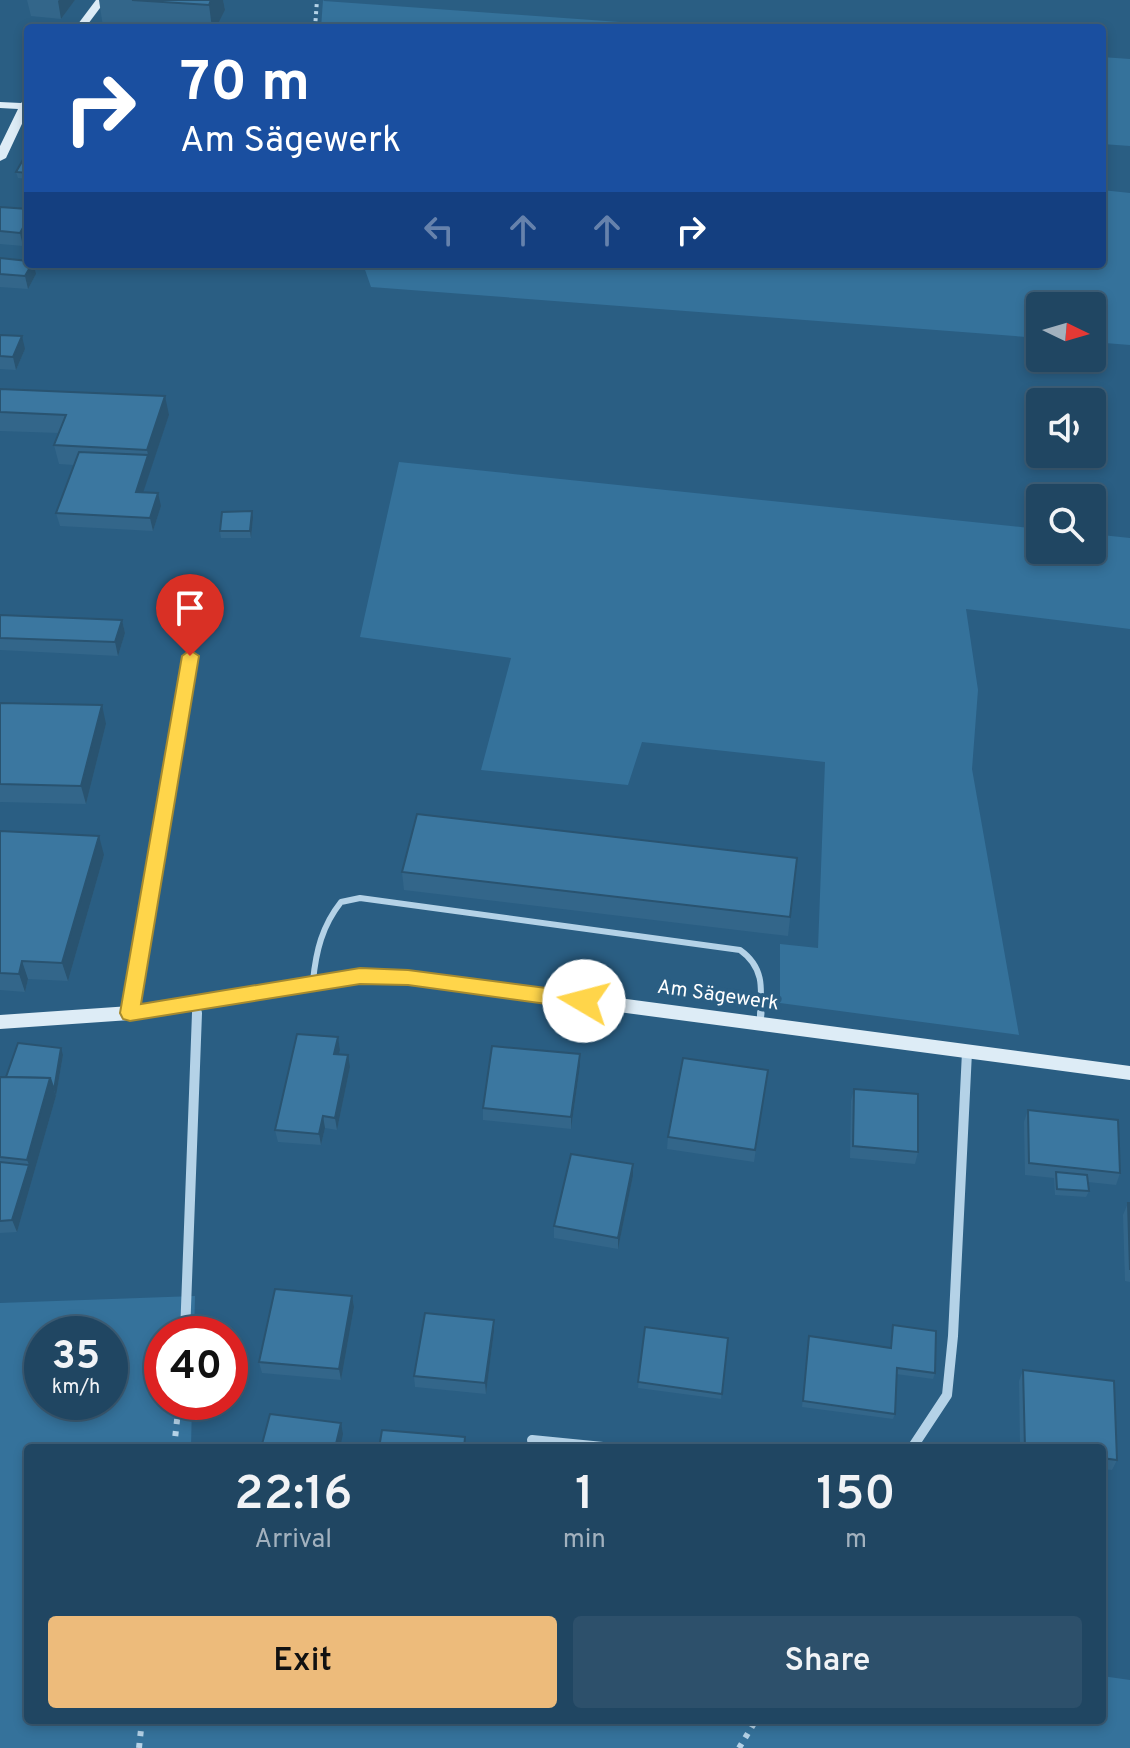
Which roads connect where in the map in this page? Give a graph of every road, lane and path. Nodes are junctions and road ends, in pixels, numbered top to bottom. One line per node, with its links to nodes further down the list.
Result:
1 (101, 0): 3 (street)
2 (317, 0): 4 (path)
3 (83, 24)
4 (315, 24)
5 (24, 104): 6 (street)
6 (0, 105)
7 (24, 110): 8 (street)
8 (0, 158)
9 (190, 656): 12 (street)
10 (313, 985): 11 (street, Am Sägewerk); 14 (street, Am Sägewerk); 14 (lane)
11 (197, 1004): 12 (street, Am Sägewerk); 17 (street)
12 (130, 1013): 13 (street, Am Sägewerk)
13 (0, 1022)
14 (760, 1024): 15 (street, Am Sägewerk)
15 (967, 1052): 16 (street, Am Sägewerk); 22 (street)
16 (1130, 1073)
17 (186, 1316)
18 (177, 1420): 20 (path)
19 (532, 1440): 21 (street)
20 (174, 1444)
21 (572, 1444)
22 (915, 1444)
23 (142, 1724): 25 (path)
24 (754, 1724): 26 (path)
25 (139, 1748)
26 (739, 1748)

